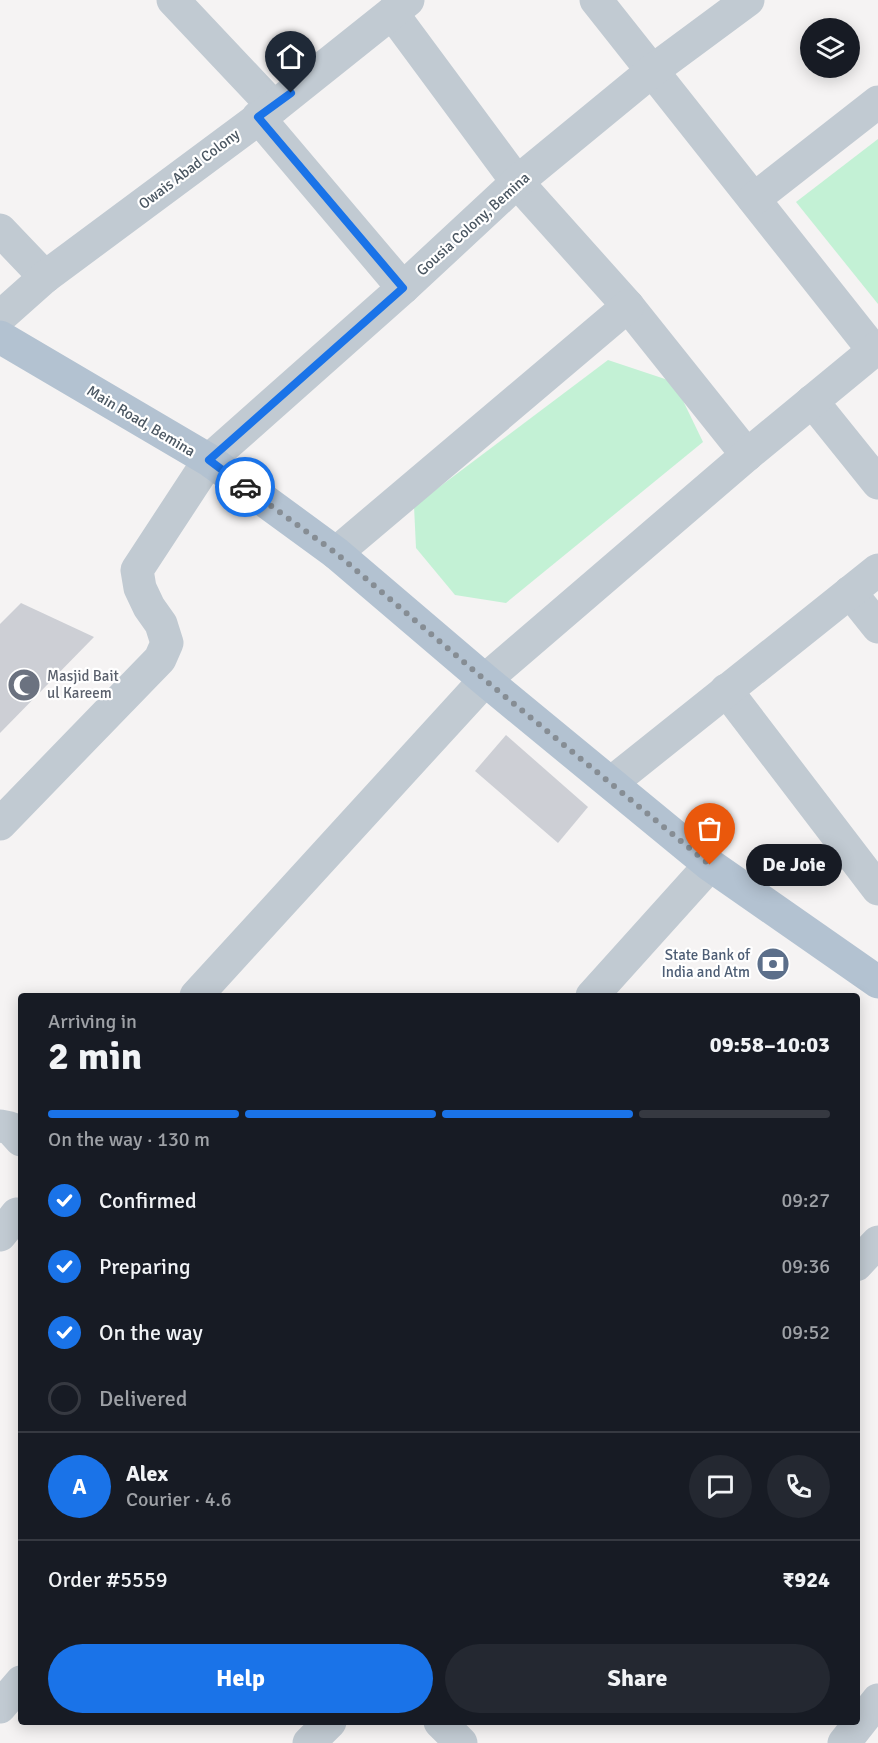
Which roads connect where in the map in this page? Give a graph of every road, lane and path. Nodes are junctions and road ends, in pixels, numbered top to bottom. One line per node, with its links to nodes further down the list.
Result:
1 (173, 0): 7 (street)
2 (596, 0): 5 (street)
3 (729, 5): 5 (street, Gousia Colony, Bemina)
4 (400, 6): 7 (street, Owais Abad Colony); 8 (street)
5 (652, 71): 8 (street, Gousia Colony, Bemina); 9 (street)
6 (878, 102): 9 (street)
7 (266, 112): 11 (street, Owais Abad Colony); 12 (street)
8 (517, 183): 12 (street, Gousia Colony, Bemina); 13 (street)
9 (754, 199): 16 (street)
10 (0, 231): 11 (street)
11 (45, 278): 14 (street, Owais Abad Colony)
12 (403, 288): 19 (street, Gousia Colony, Bemina)
13 (628, 306): 18 (street); 21 (street)
14 (0, 317)
15 (0, 338): 19 (main road, Main Road, Bemina)
16 (876, 349): 17 (street)
17 (812, 401): 18 (street); 20 (street)
18 (747, 455): 25 (street)
19 (209, 460): 21 (main road, Main Road, Bemina); 28 (street, Gousia Colony, Bemina)
20 (878, 483)
21 (336, 553): 25 (main road, Main Road, Bemina)
22 (878, 570): 23 (street)
23 (850, 592): 24 (street); 26 (street)
24 (878, 627)
25 (485, 680): 27 (main road, Main Road, Bemina); 32 (street)
26 (726, 690): 27 (street); 30 (street)
27 (611, 783): 29 (main road, Main Road, Bemina)
28 (0, 824)
29 (710, 865): 31 (main road, Main Road, Bemina); 33 (street)
30 (878, 889)
31 (878, 982)
32 (199, 993)
33 (595, 993)
34 (0, 1126): 35 (street)
35 (18, 1137)
36 (878, 1242): 37 (street)
37 (860, 1261)
38 (18, 1686): 40 (street)
39 (878, 1700): 41 (street)
40 (0, 1707)
41 (860, 1723)
42 (327, 1725): 45 (street)
43 (443, 1725): 46 (street)
44 (858, 1725): 47 (street)
45 (309, 1743)
46 (461, 1743)
47 (844, 1743)

